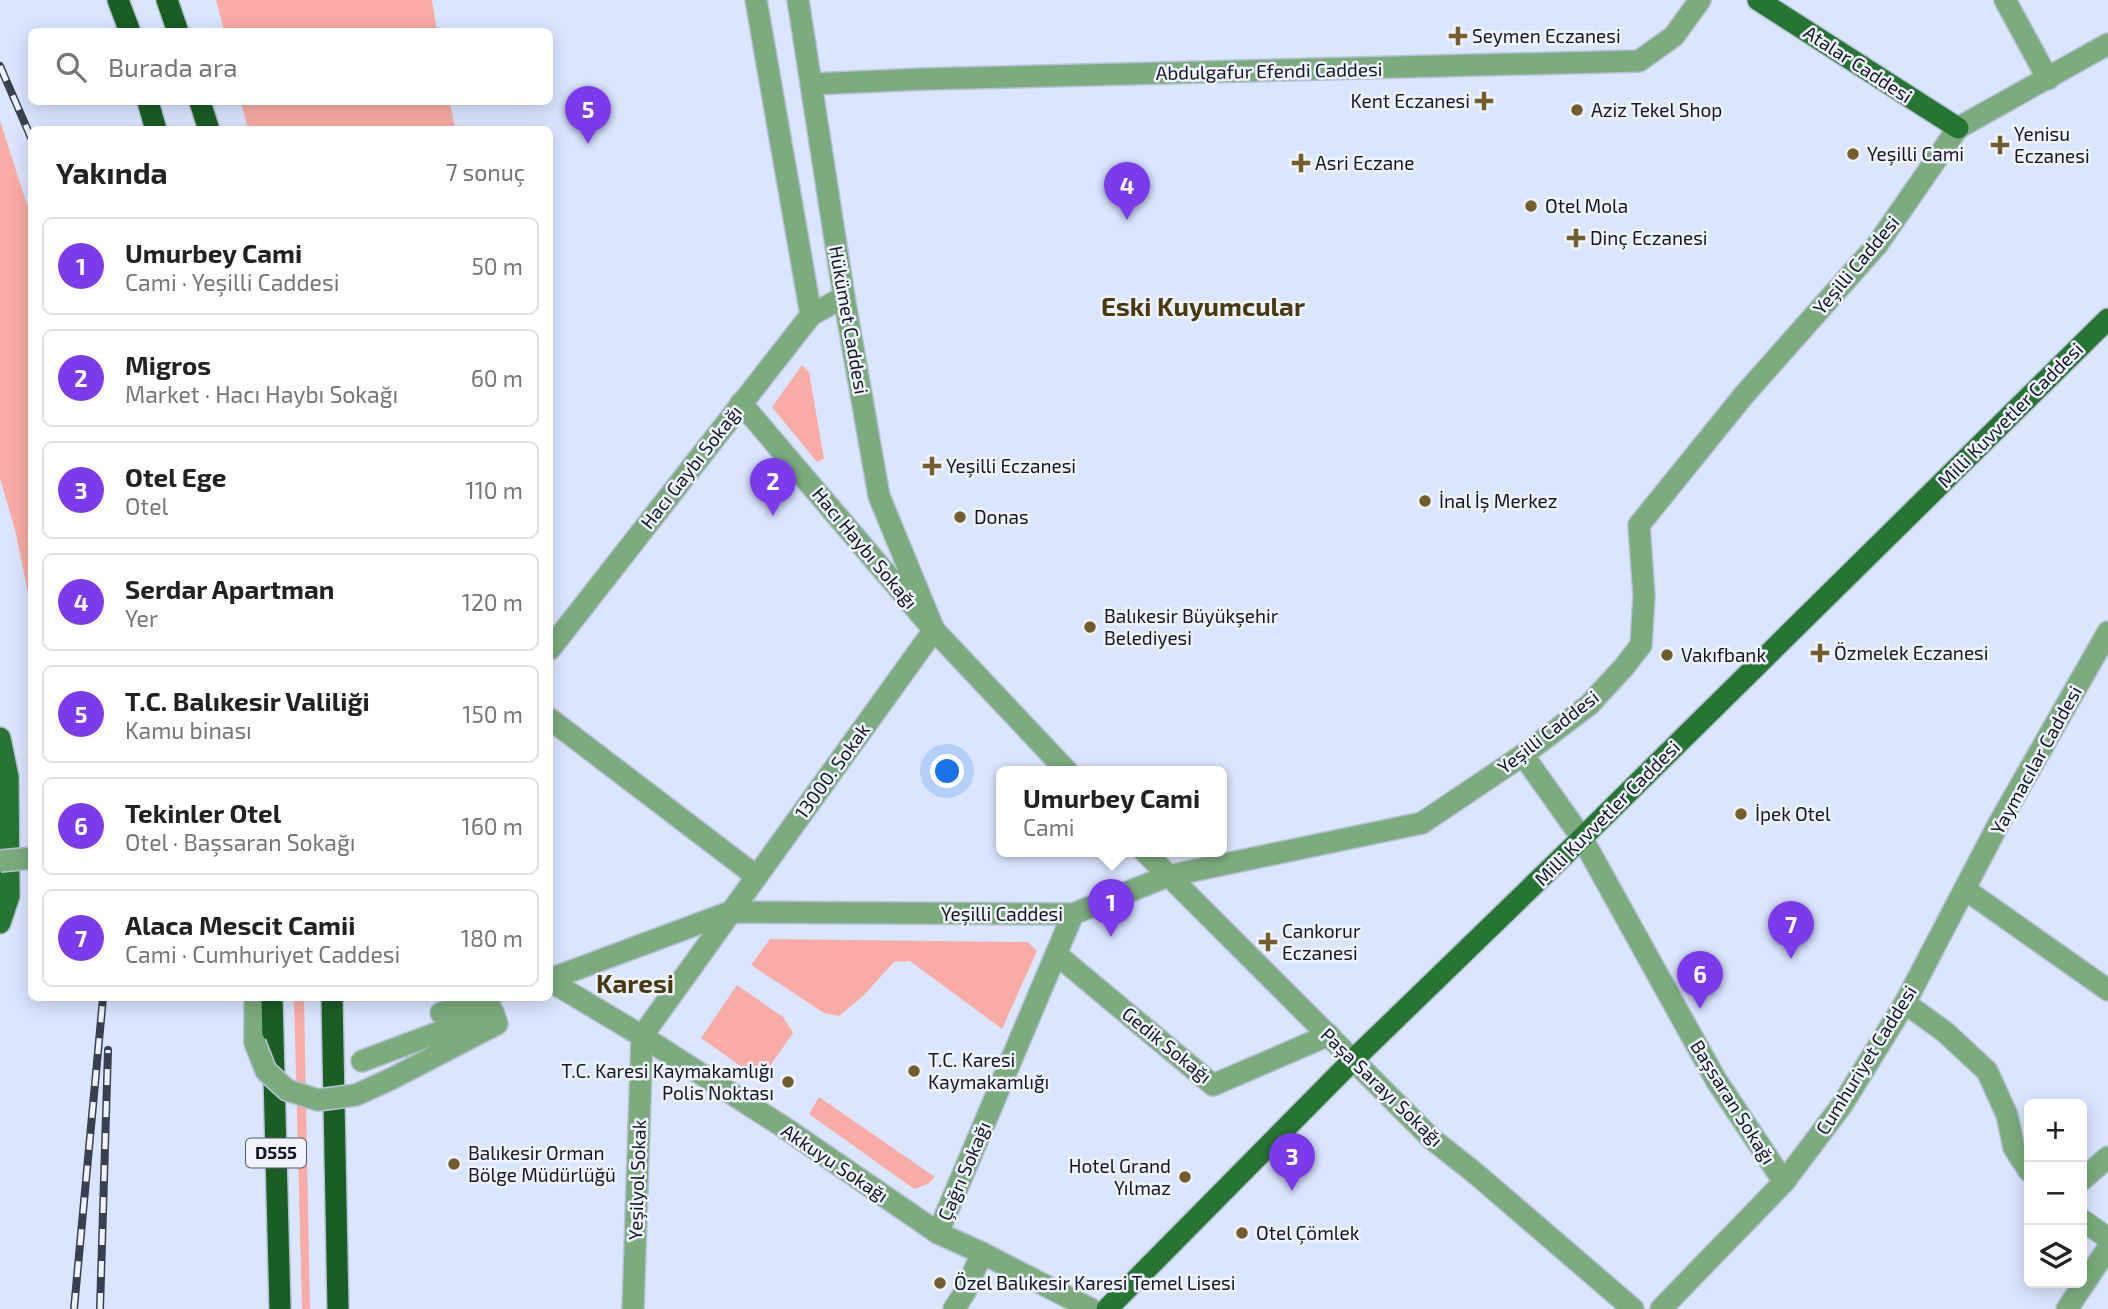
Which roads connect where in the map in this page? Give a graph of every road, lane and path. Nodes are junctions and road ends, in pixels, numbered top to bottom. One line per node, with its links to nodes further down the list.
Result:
1 (118, 0): 8 (highway)
2 (167, 0): 9 (highway)
3 (756, 0): 20 (street)
4 (798, 0): 12 (street, Hükümet Caddesi)
5 (1700, 0): 12 (street, Abdulgafur Efendi Caddesi)
6 (1758, 0): 17 (main road, Atalar Caddesi)
7 (2005, 0): 11 (street)
8 (128, 28)
9 (177, 28)
10 (2108, 44): 11 (street, Yeşilli Caddesi)
11 (2048, 79): 17 (street, Yeşilli Caddesi)
12 (812, 83): 18 (street, Hükümet Caddesi)
13 (149, 105): 15 (highway)
14 (201, 105): 16 (highway)
15 (155, 126)
16 (208, 126)
17 (1958, 128): 29 (street, Yeşilli Caddesi)
18 (845, 298): 20 (street, Hacı Gaybı Sokağı); 24 (street, Hükümet Caddesi)
19 (2108, 311): 22 (main road)
20 (811, 315): 23 (street, Hacı Gaybı Sokağı)
21 (2108, 320): 22 (main road, Milli Kuvvetler Caddesi)
22 (2091, 336): 31 (main road, Milli Kuvvetler Caddesi)
23 (741, 403): 24 (street, Hacı Haybı Sokağı); 26 (street, Hacı Gaybı Sokağı)
24 (934, 630): 30 (street, Hacı Haybı Sokağı); 35 (street, 13000. Sokak)
25 (2108, 632): 37 (street, Yaymacılar Caddesi)
26 (553, 645)
27 (553, 721): 35 (street)
28 (0, 738): 38 (main road)
29 (1523, 755): 31 (street, Başsaran Sokağı); 36 (street, Yeşilli Caddesi)
30 (1062, 766)
31 (1582, 838): 55 (main road, Milli Kuvvetler Caddesi); 59 (street, Başsaran Sokağı)
32 (1150, 857): 36 (street, Paşa Sarayı Sokağı)
33 (28, 858): 34 (street, bridge)
34 (0, 861)
35 (756, 876): 39 (street, 13000. Sokak)
36 (1168, 876): 40 (street, Yeşilli Caddesi); 52 (street, Paşa Sarayı Sokağı)
37 (1966, 890): 45 (street); 50 (street, Cumhuriyet Caddesi)
38 (4, 904): 41 (main road)
39 (730, 912): 40 (street, Yeşilli Caddesi); 43 (street); 53 (street)
40 (1073, 914): 42 (street, Çağrı Sokağı)
41 (0, 923)
42 (1056, 954): 52 (street, Gedik Sokağı); 61 (street, Çağrı Sokağı)
43 (553, 979)
44 (553, 982): 53 (street, Akkuyu Sokağı)
45 (2108, 990)
46 (255, 1001): 54 (street, bridge)
47 (272, 1001): 65 (highway, D555)
48 (332, 1001): 66 (highway)
49 (481, 1001): 51 (street)
50 (1905, 1003): 57 (street); 59 (street, Cumhuriyet Caddesi)
51 (441, 1013)
52 (1329, 1035): 55 (street, Paşa Sarayı Sokağı)
53 (642, 1036): 61 (street, Akkuyu Sokağı); 67 (street, Yeşilyol Sokak)
54 (362, 1060)
55 (1353, 1060): 70 (main road, Milli Kuvvetler Caddesi); 71 (street, Paşa Sarayı Sokağı)
56 (2108, 1157): 58 (street)
57 (2024, 1163)
58 (2087, 1176)
59 (1784, 1182): 72 (street, Cumhuriyet Caddesi)
60 (2087, 1223): 62 (street)
61 (937, 1233): 64 (street, Akkuyu Sokağı)
62 (2108, 1238)
63 (2108, 1248): 73 (street)
64 (982, 1253): 68 (street); 69 (street, Akkuyu Sokağı)
65 (280, 1309)
66 (338, 1309)
67 (633, 1309)
68 (954, 1309)
69 (1091, 1309)
70 (1107, 1309)
71 (1633, 1309)
72 (1661, 1309)
73 (2067, 1309)

